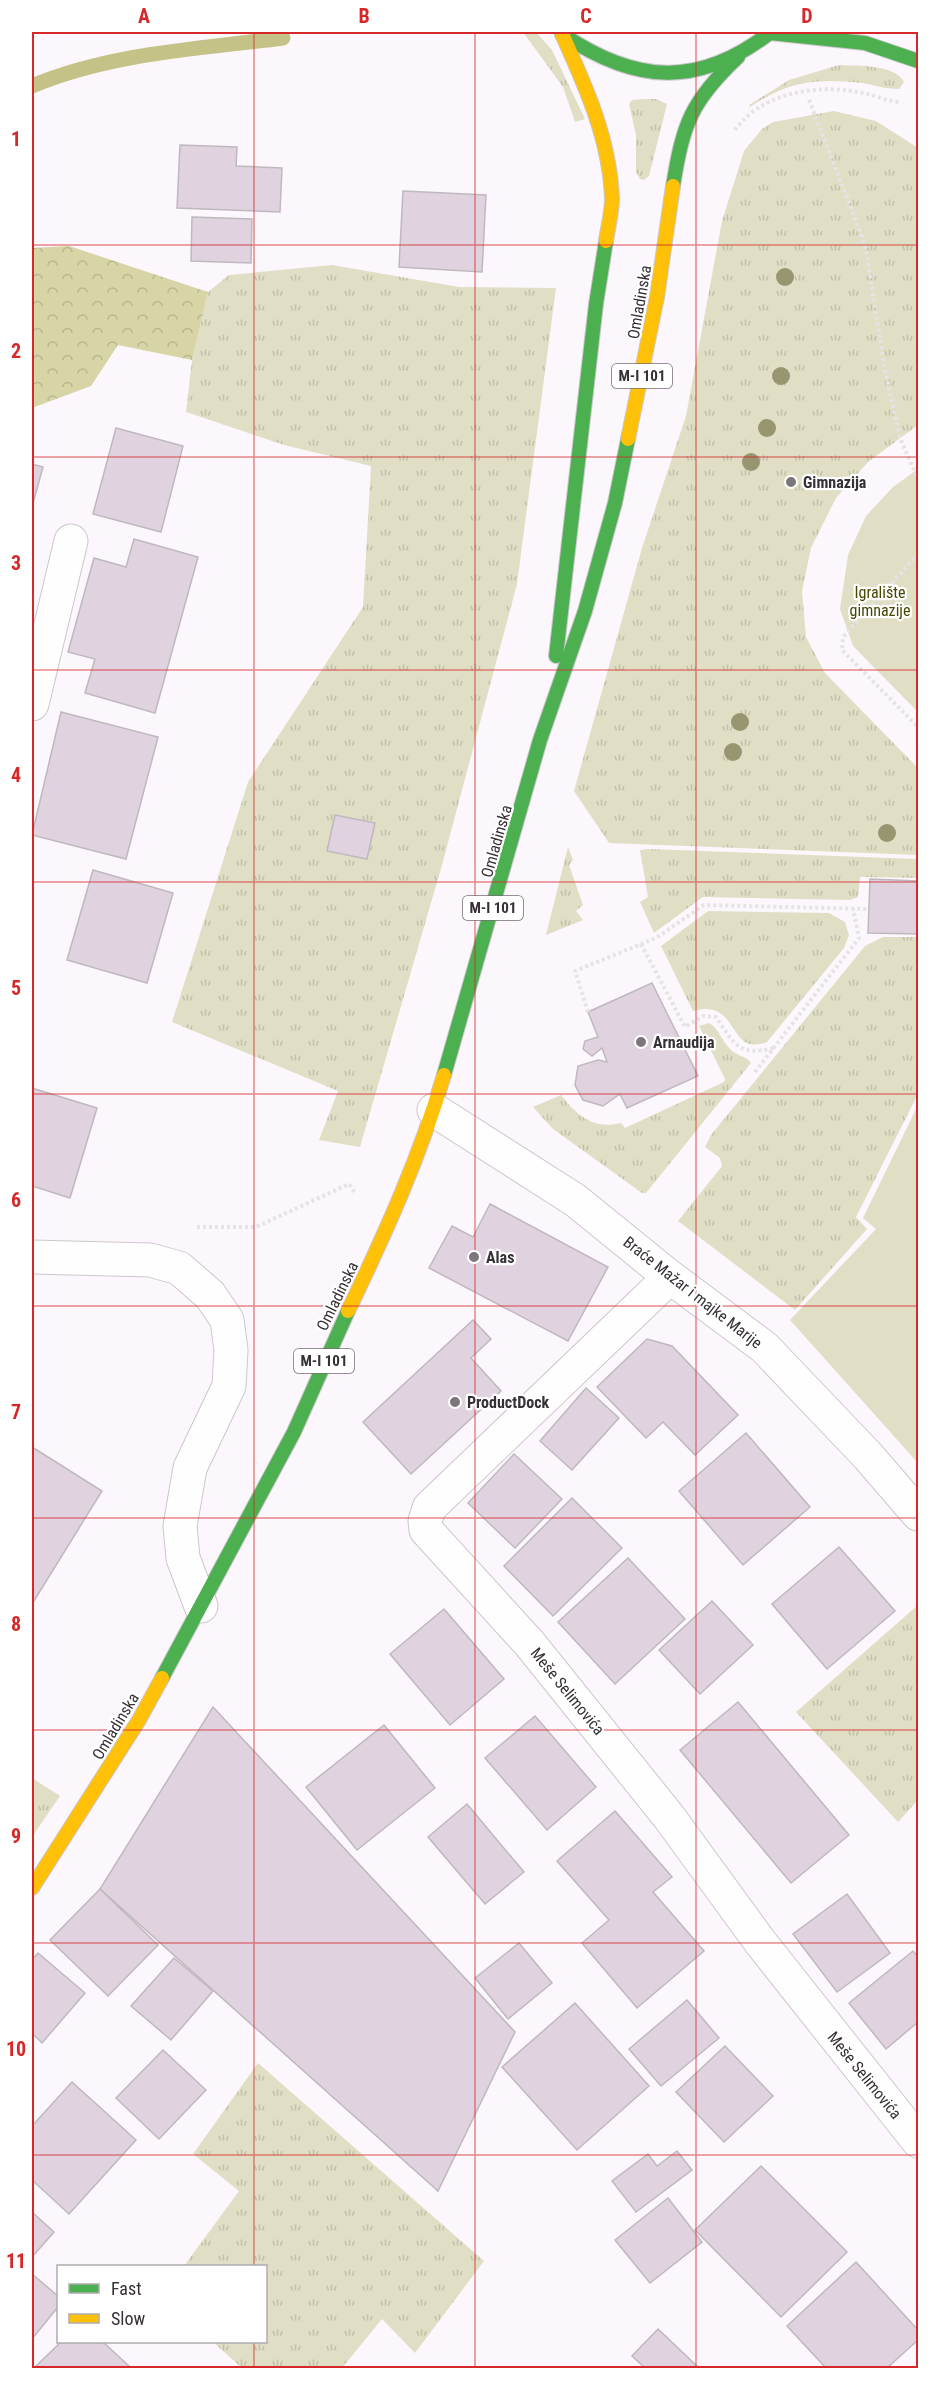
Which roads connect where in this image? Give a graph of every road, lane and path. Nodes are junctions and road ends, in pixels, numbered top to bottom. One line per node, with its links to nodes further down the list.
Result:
1 (771, 32): 3 (main road, M-I 101); 4 (main road)
2 (561, 33): 3 (main road, M-I 101); 12 (main road, Omladinska / M-I 101)
3 (738, 57): 12 (main road, Omladinska / M-I 101)
4 (918, 61)
5 (809, 100): 8 (path)
6 (902, 100): 7 (path)
7 (732, 134)
8 (918, 479)
9 (71, 541): 11 (street)
10 (918, 554): 13 (path)
11 (32, 704)
12 (551, 705): 20 (main road, Omladinska / M-I 101)
13 (918, 727)
14 (853, 909): 15 (path); 16 (path); 18 (path)
15 (869, 909)
16 (641, 944): 17 (path); 18 (path)
17 (588, 1012)
18 (774, 1048): 19 (path)
19 (755, 1072)
20 (434, 1110): 24 (street, Braće Mažar i majke Marije); 26 (main road, Omladinska / M-I 101)
21 (349, 1184): 22 (path)
22 (256, 1227)
23 (32, 1257): 26 (street)
24 (670, 1277): 25 (street, Braće Mažar i majke Marije); 28 (street, Meše Selimovića)
25 (918, 1514)
26 (201, 1606): 27 (main road, Omladinska / M-I 101)
27 (32, 1888)
28 (918, 2141)

